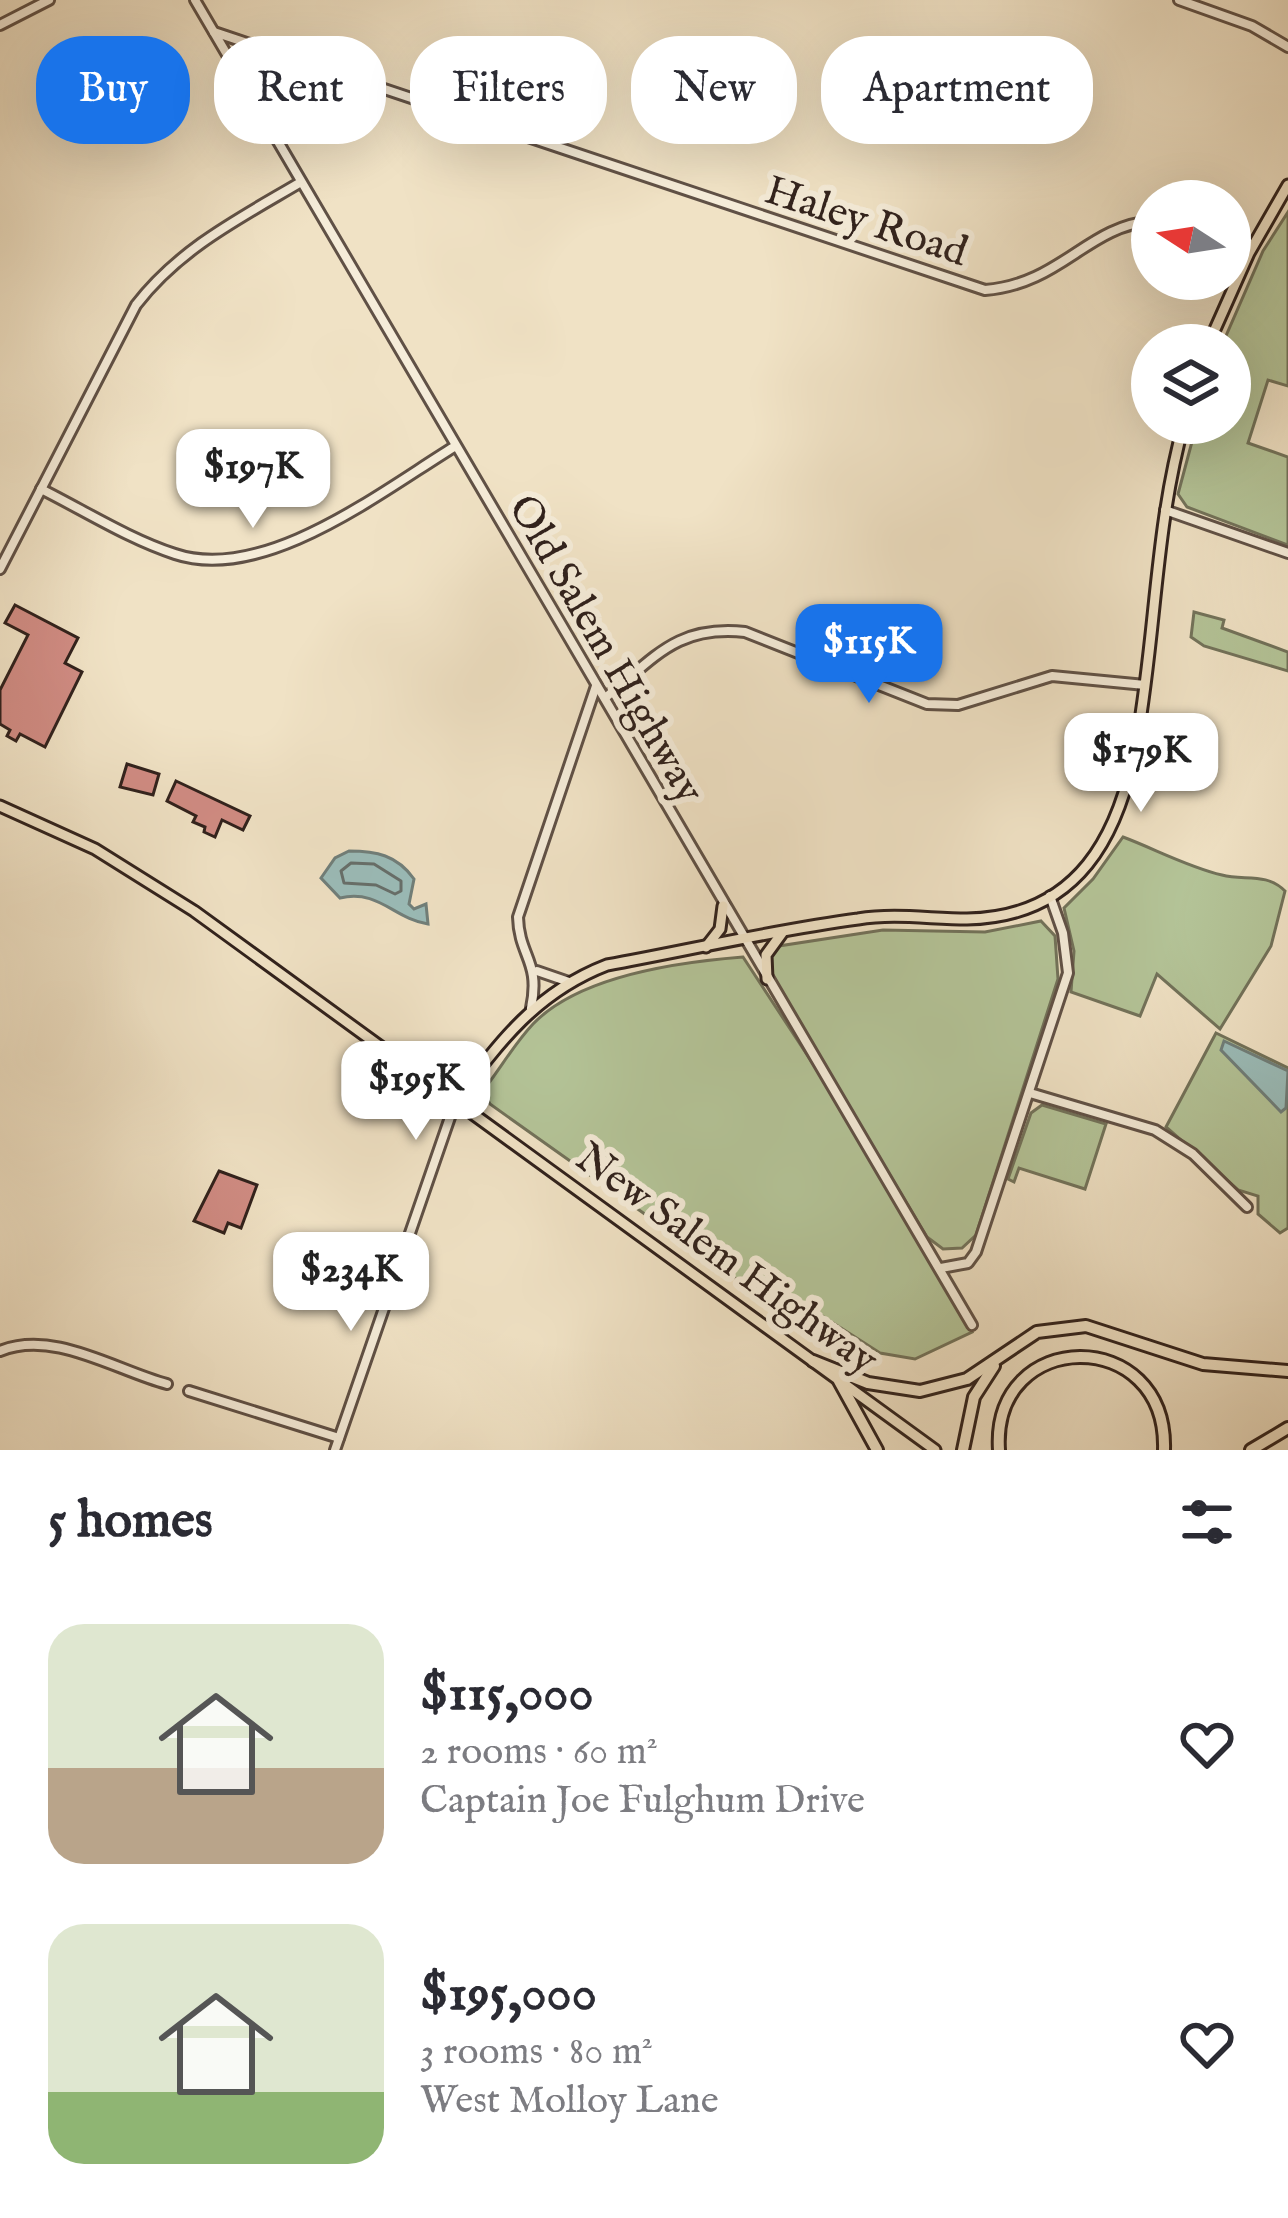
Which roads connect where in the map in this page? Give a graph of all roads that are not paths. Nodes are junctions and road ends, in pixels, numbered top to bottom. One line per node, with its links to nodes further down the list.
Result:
1 (49, 0): 4 (street)
2 (195, 0): 5 (street, Old Salem Highway)
3 (1179, 0): 6 (street)
4 (0, 25)
5 (214, 32): 7 (street, Old Salem Highway); 9 (street, Haley Road)
6 (1288, 47)
7 (301, 182): 12 (street, Old Salem Highway); 13 (street)
8 (1288, 184): 10 (main road)
9 (1131, 225)
10 (1251, 249)
11 (1179, 444): 14 (main road)
12 (454, 447): 13 (street); 17 (street, Old Salem Highway)
13 (41, 490): 16 (street)
14 (1163, 509): 15 (street); 18 (main road)
15 (1288, 553)
16 (0, 569)
17 (597, 685): 19 (street, Old Salem Highway); 26 (street)
18 (1145, 686): 19 (street); 21 (main road)
19 (605, 698): 22 (street, Old Salem Highway)
20 (0, 806): 31 (main road, New Salem Highway)
21 (1050, 896): 23 (main road); 30 (street)
22 (723, 906): 24 (street, Old Salem Highway); 25 (main road)
23 (782, 933): 24 (main road); 27 (main road)
24 (743, 940): 25 (main road); 27 (street, Old Salem Highway)
25 (706, 947): 28 (main road)
26 (536, 970): 28 (street); 29 (street)
27 (767, 980): 33 (street, Old Salem Highway)
28 (569, 982): 29 (main road)
29 (531, 1008): 31 (main road)
30 (1030, 1093): 32 (street); 33 (street)
31 (457, 1099): 37 (main road, New Salem Highway); 43 (street)
32 (1247, 1207)
33 (941, 1268): 34 (street, Old Salem Highway)
34 (972, 1325)
35 (0, 1351): 40 (street)
36 (1004, 1354): 37 (highway); 38 (highway); 47 (highway)
37 (813, 1361): 39 (main road, New Salem Highway)
38 (1288, 1371)
39 (839, 1381): 45 (highway); 46 (main road, New Salem Highway)
40 (167, 1384)
41 (189, 1391): 43 (street)
42 (1288, 1428): 50 (highway)
43 (339, 1438): 44 (street)
44 (335, 1450)
45 (877, 1450)
46 (934, 1450)
47 (963, 1450)
48 (999, 1450): 49 (highway)
49 (1163, 1450)
50 (1250, 1450)

